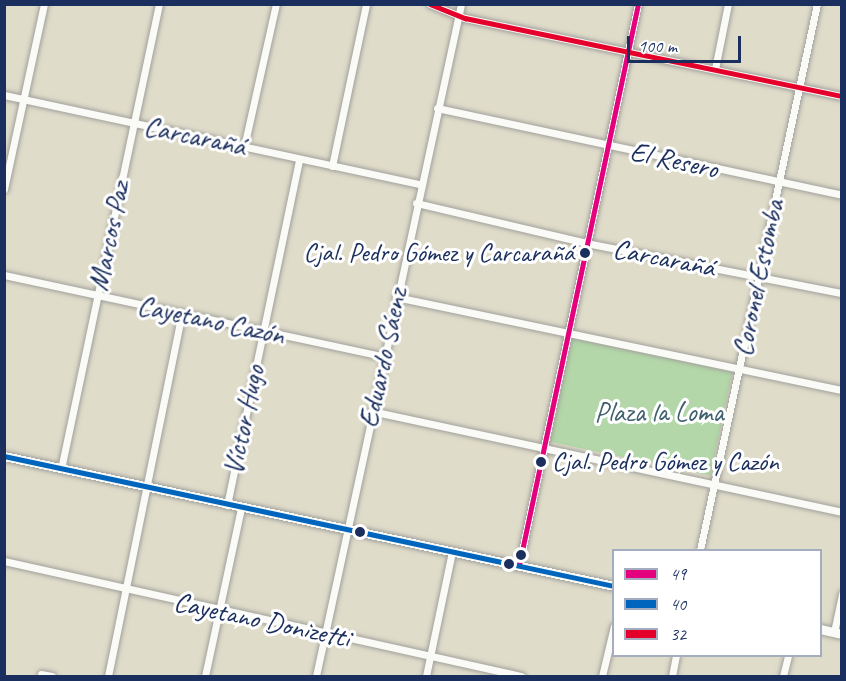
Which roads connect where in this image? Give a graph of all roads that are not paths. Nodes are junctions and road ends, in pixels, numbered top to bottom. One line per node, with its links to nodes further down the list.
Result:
1 (44, 4): 16 (street)
2 (159, 4): 18 (street, Marcos Paz)
3 (276, 4): 20 (street)
4 (366, 4): 22 (street)
5 (430, 4): 10 (street)
6 (460, 4): 10 (street, Eduardo Sáenz)
7 (638, 4): 11 (street)
8 (728, 4): 12 (street)
9 (817, 4): 13 (street, Coronel Estomba)
10 (458, 15): 11 (street); 17 (street, Eduardo Sáenz)
11 (628, 51): 12 (street); 19 (street)
12 (715, 69): 13 (street)
13 (800, 87): 15 (street); 23 (street, Coronel Estomba)
14 (4, 95): 16 (street, Carcarañá)
15 (842, 96)
16 (24, 99): 18 (street, Carcarañá); 25 (street)
17 (437, 108): 19 (street, El Resero); 24 (street, Eduardo Sáenz)
18 (134, 123): 20 (street, Carcarañá); 32 (street, Marcos Paz)
19 (607, 146): 23 (street, El Resero); 28 (street)
20 (244, 147): 21 (street, Carcarañá)
21 (299, 160): 22 (street, Carcarañá); 36 (street, Víctor Hugo)
22 (332, 166): 24 (street, Carcarañá)
23 (779, 182): 26 (street, El Resero); 30 (street, Coronel Estomba)
24 (420, 184): 27 (street, Eduardo Sáenz)
25 (4, 189)
26 (842, 195)
27 (416, 203): 28 (street, Carcarañá); 33 (street, Eduardo Sáenz)
28 (586, 243): 30 (street, Carcarañá); 35 (street)
29 (4, 275): 32 (street, Cayetano Cazón)
30 (759, 277): 31 (street, Carcarañá); 38 (street, Coronel Estomba)
31 (842, 293)
32 (96, 296): 34 (street, Cayetano Cazón); 43 (street, Marcos Paz)
33 (396, 297): 35 (street); 37 (street, Eduardo Sáenz)
34 (182, 312): 36 (street, Cayetano Cazón); 45 (street)
35 (568, 330): 38 (street); 41 (street)
36 (263, 331): 37 (street, Cayetano Cazón); 46 (street, Víctor Hugo)
37 (383, 356): 40 (street, Eduardo Sáenz)
38 (738, 371): 39 (street); 44 (street, Coronel Estomba)
39 (842, 390)
40 (371, 411): 41 (street); 49 (street, Eduardo Sáenz)
41 (543, 446): 44 (street); 53 (street)
42 (4, 456): 43 (street)
43 (61, 469): 45 (street)
44 (714, 485): 48 (street); 50 (street, Coronel Estomba)
45 (147, 487): 46 (street); 55 (street)
46 (227, 505): 47 (street)
47 (241, 508): 49 (street); 57 (street, Víctor Hugo)
48 (842, 512)
49 (346, 529): 51 (street); 59 (street, Eduardo Sáenz)
50 (699, 549)
51 (452, 552): 53 (street); 62 (street)
52 (4, 561): 55 (street, Cayetano Donizetti)
53 (519, 566): 54 (street)
54 (612, 586)
55 (126, 590): 57 (street, Cayetano Donizetti); 67 (street)
56 (842, 594): 60 (street)
57 (220, 610): 59 (street, Cayetano Donizetti); 68 (street, Víctor Hugo)
58 (822, 629): 60 (street)
59 (326, 633): 62 (street, Cayetano Donizetti); 69 (street, Eduardo Sáenz)
60 (838, 633)
61 (612, 634): 72 (street)
62 (430, 657): 70 (street); 71 (street, Cayetano Donizetti)
63 (676, 657): 73 (street)
64 (788, 657): 74 (street)
65 (41, 674): 66 (street)
66 (52, 676)
67 (108, 676)
68 (205, 676)
69 (316, 676)
70 (426, 676)
71 (521, 676)
72 (602, 676)
73 (672, 676)
74 (783, 676)

